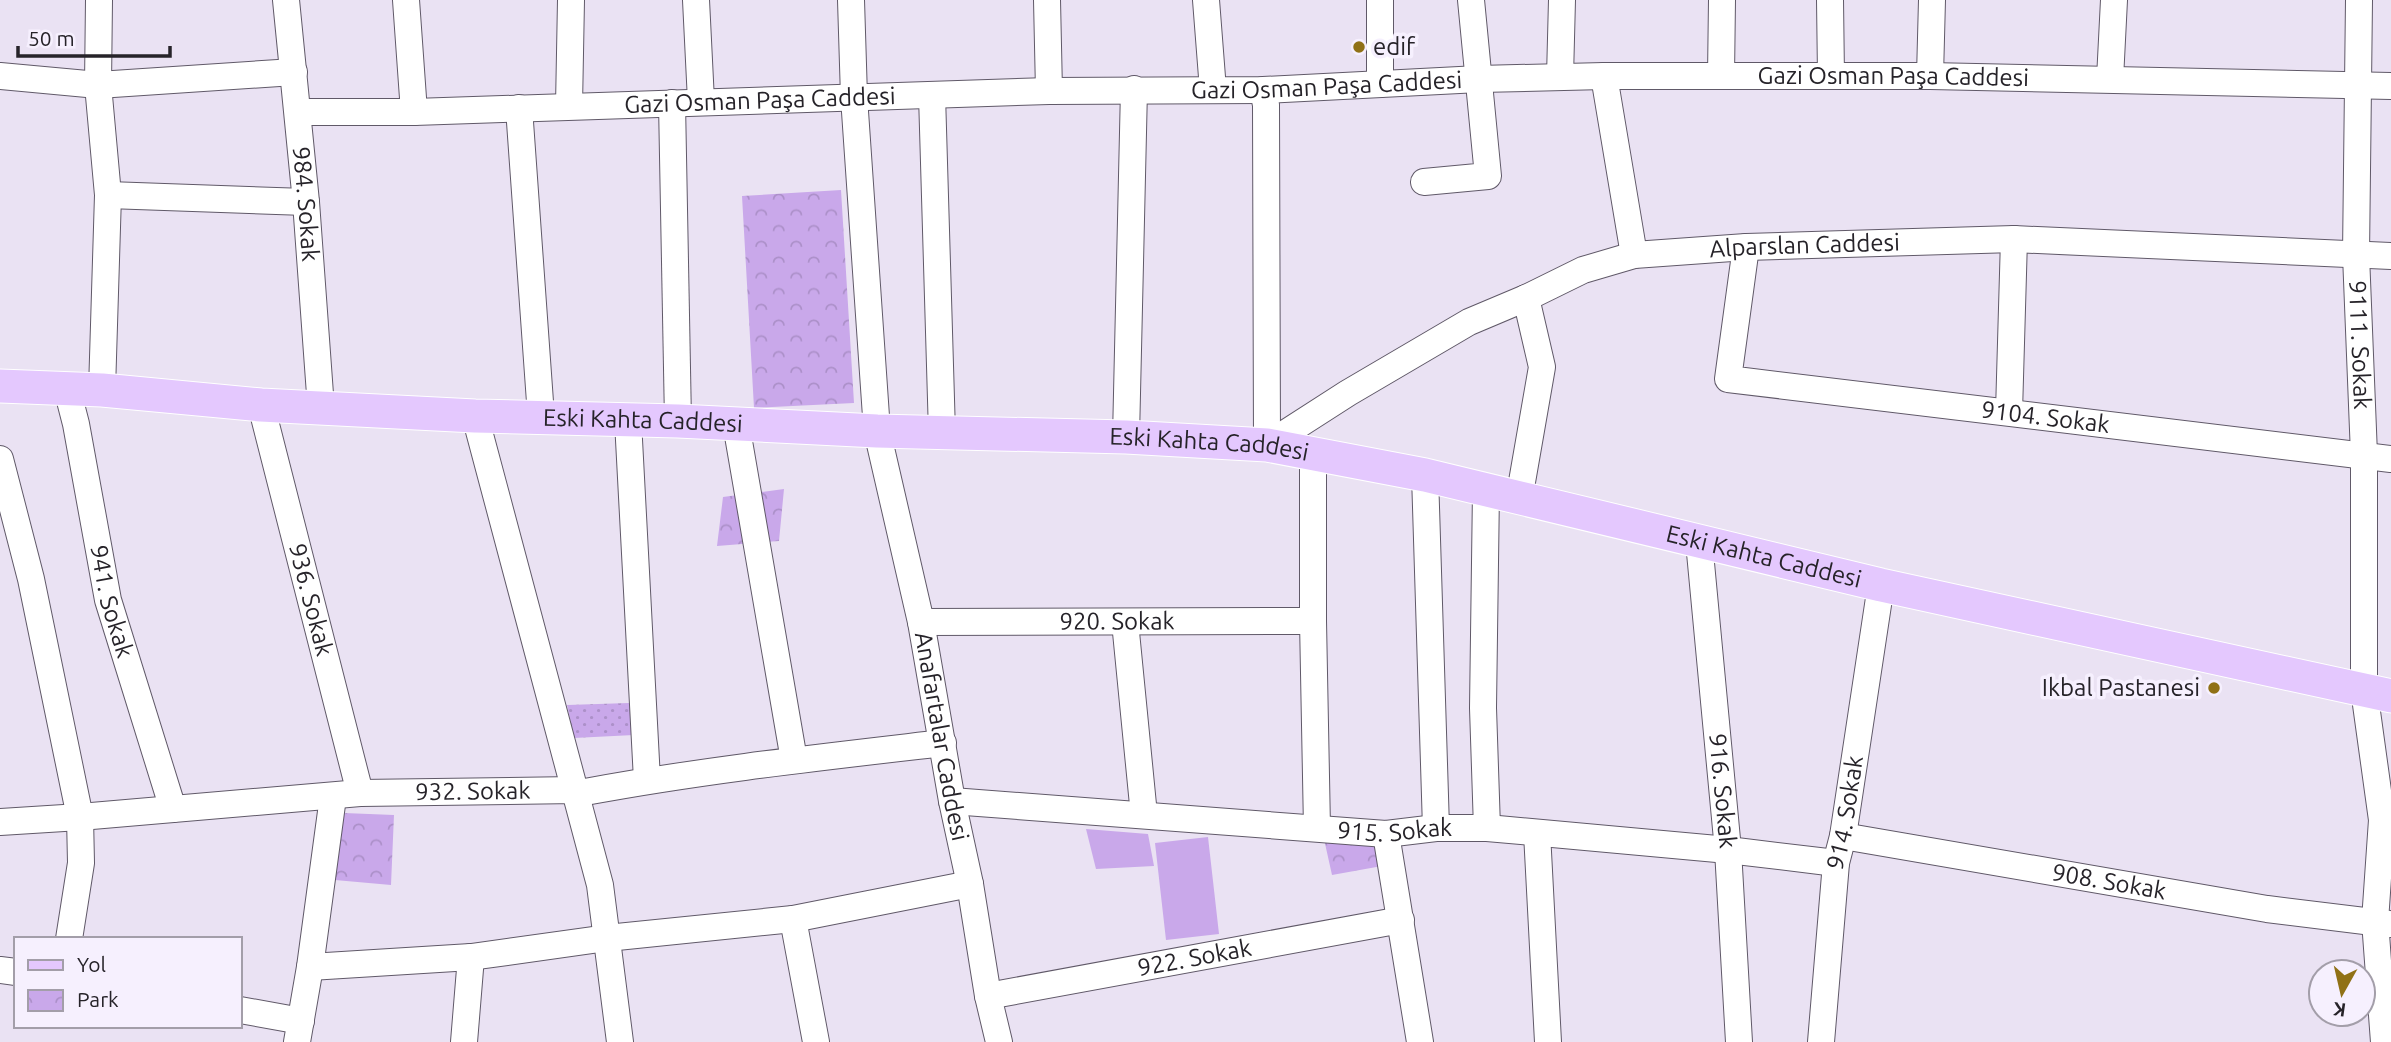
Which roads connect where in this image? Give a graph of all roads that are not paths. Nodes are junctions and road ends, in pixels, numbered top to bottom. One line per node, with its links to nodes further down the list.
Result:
1 (99, 0): 28 (street)
2 (286, 0): 17 (street, 984. Sokak)
3 (406, 0): 40 (street)
4 (571, 0): 38 (street)
5 (696, 0): 36 (street)
6 (851, 0): 35 (street, Anafartalar Caddesi)
7 (1047, 0): 33 (street)
8 (1206, 0): 31 (street)
9 (1380, 0): 26 (street)
10 (1471, 0): 24 (street)
11 (1562, 0): 23 (street)
12 (1722, 0): 20 (street)
13 (1830, 0): 21 (street)
14 (1932, 0): 22 (street)
15 (2114, 0): 25 (street)
16 (2359, 0): 27 (street, 9111. Sokak)
17 (293, 72): 28 (street); 41 (street, 984. Sokak)
18 (0, 76): 28 (street)
19 (1604, 76): 20 (street, Gazi Osman Paşa Caddesi); 23 (street, Gazi Osman Paşa Caddesi); 47 (street)
20 (1721, 76): 21 (street, Gazi Osman Paşa Caddesi)
21 (1831, 76): 22 (street, Gazi Osman Paşa Caddesi)
22 (1930, 76): 25 (street, Gazi Osman Paşa Caddesi)
23 (1559, 77): 24 (street, Gazi Osman Paşa Caddesi)
24 (1479, 79): 26 (street, Gazi Osman Paşa Caddesi); 42 (street)
25 (2110, 79): 27 (street, Gazi Osman Paşa Caddesi)
26 (1380, 84): 32 (street, Gazi Osman Paşa Caddesi)
27 (2357, 84): 29 (street, Gazi Osman Paşa Caddesi); 48 (street, 9111. Sokak)
28 (98, 85): 43 (street)
29 (2391, 86)
30 (1134, 89): 31 (street, Gazi Osman Paşa Caddesi); 33 (street, Gazi Osman Paşa Caddesi); 64 (street)
31 (1213, 90): 32 (street, Gazi Osman Paşa Caddesi)
32 (1263, 90): 65 (street)
33 (1049, 91): 34 (street, Gazi Osman Paşa Caddesi)
34 (932, 95): 35 (street, Gazi Osman Paşa Caddesi); 63 (street)
35 (854, 97): 36 (street, Gazi Osman Paşa Caddesi); 62 (street, Anafartalar Caddesi)
36 (701, 101): 37 (street, Gazi Osman Paşa Caddesi)
37 (672, 103): 38 (street, Gazi Osman Paşa Caddesi); 60 (street)
38 (569, 106): 39 (street, Gazi Osman Paşa Caddesi)
39 (519, 108): 40 (street, Gazi Osman Paşa Caddesi); 58 (street)
40 (414, 111): 41 (street, Gazi Osman Paşa Caddesi)
41 (298, 112): 44 (street, 984. Sokak)
42 (1424, 182)
43 (108, 195): 44 (street); 53 (street)
44 (306, 202): 55 (street, 984. Sokak)
45 (2014, 239): 46 (street, Alparslan Caddesi); 48 (street, Alparslan Caddesi); 56 (street)
46 (1746, 247): 47 (street, Alparslan Caddesi); 56 (street, 9104. Sokak)
47 (1634, 255): 50 (street, Alparslan Caddesi)
48 (2356, 255): 49 (street, Alparslan Caddesi); 67 (street, 9111. Sokak)
49 (2391, 256)
50 (1526, 298): 65 (street, Alparslan Caddesi); 72 (street)
51 (0, 386): 52 (main road, Eski Kahta Caddesi)
52 (67, 389): 53 (main road, Eski Kahta Caddesi); 86 (street, 941. Sokak)
53 (102, 390): 54 (main road, Eski Kahta Caddesi)
54 (261, 405): 55 (main road, Eski Kahta Caddesi); 83 (street, 936. Sokak)
55 (321, 408): 57 (main road, Eski Kahta Caddesi)
56 (2008, 412): 67 (street, 9104. Sokak)
57 (475, 416): 58 (main road, Eski Kahta Caddesi); 82 (street)
58 (541, 416): 59 (main road, Eski Kahta Caddesi)
59 (628, 421): 60 (main road, Eski Kahta Caddesi); 81 (street)
60 (678, 421): 61 (main road, Eski Kahta Caddesi)
61 (736, 424): 62 (main road, Eski Kahta Caddesi); 80 (street)
62 (877, 431): 63 (main road, Eski Kahta Caddesi); 76 (street, Anafartalar Caddesi)
63 (942, 432): 64 (main road, Eski Kahta Caddesi)
64 (1126, 437): 65 (main road, Eski Kahta Caddesi)
65 (1266, 445): 66 (main road, Eski Kahta Caddesi)
66 (1313, 452): 70 (main road, Eski Kahta Caddesi); 75 (street)
67 (2364, 455): 69 (street, 9104. Sokak); 78 (street, 9111. Sokak)
68 (0, 459): 88 (street)
69 (2391, 459)
70 (1425, 475): 71 (main road, Eski Kahta Caddesi); 91 (street)
71 (1486, 491): 72 (main road, Eski Kahta Caddesi); 92 (street)
72 (1519, 499): 73 (main road, Eski Kahta Caddesi)
73 (1699, 542): 74 (main road, Eski Kahta Caddesi); 96 (street, 916. Sokak)
74 (1881, 585): 78 (main road, Eski Kahta Caddesi); 95 (street, 914. Sokak)
75 (1313, 621): 77 (street, 920. Sokak); 90 (street)
76 (920, 622): 77 (street, 920. Sokak); 79 (street, Anafartalar Caddesi)
77 (1125, 622): 87 (street)
78 (2377, 693): 101 (street, 9111. Sokak)
79 (943, 743): 80 (street, 932. Sokak); 85 (street, Anafartalar Caddesi)
80 (794, 760): 81 (street, 932. Sokak)
81 (647, 780): 82 (street, 932. Sokak)
82 (576, 790): 83 (street, 932. Sokak); 103 (street)
83 (360, 793): 84 (street, 932. Sokak)
84 (333, 797): 86 (street, 932. Sokak); 105 (street)
85 (952, 801): 87 (street, 915. Sokak); 98 (street, Anafartalar Caddesi)
86 (173, 809): 88 (street, 932. Sokak)
87 (1144, 815): 90 (street, 915. Sokak)
88 (80, 817): 89 (street, 932. Sokak); 102 (street)
89 (0, 822)
90 (1317, 828): 94 (street, 915. Sokak)
91 (1436, 828): 92 (street, 915. Sokak); 94 (street, 915. Sokak)
92 (1486, 828): 93 (street, 915. Sokak)
93 (1537, 833): 96 (street, 915. Sokak); 114 (street)
94 (1386, 834): 100 (street)
95 (1843, 836): 97 (street, 914. Sokak); 101 (street, 908. Sokak)
96 (1728, 850): 97 (street, 915. Sokak); 115 (street, 916. Sokak)
97 (1836, 863): 116 (street, 914. Sokak)
98 (970, 884): 99 (street); 106 (street, Anafartalar Caddesi)
99 (793, 919): 103 (street); 111 (street)
100 (1401, 920): 106 (street, 922. Sokak); 113 (street)
101 (2383, 923): 117 (street, 9111. Sokak)
102 (69, 937)
103 (607, 938): 104 (street); 110 (street)
104 (471, 957): 105 (street); 109 (street)
105 (310, 967): 108 (street)
106 (988, 996): 112 (street, Anafartalar Caddesi)
107 (242, 1011): 108 (street)
108 (299, 1031)
109 (464, 1042)
110 (620, 1042)
111 (816, 1042)
112 (999, 1042)
113 (1420, 1042)
114 (1548, 1042)
115 (1739, 1042)
116 (1821, 1042)
117 (2384, 1042)

